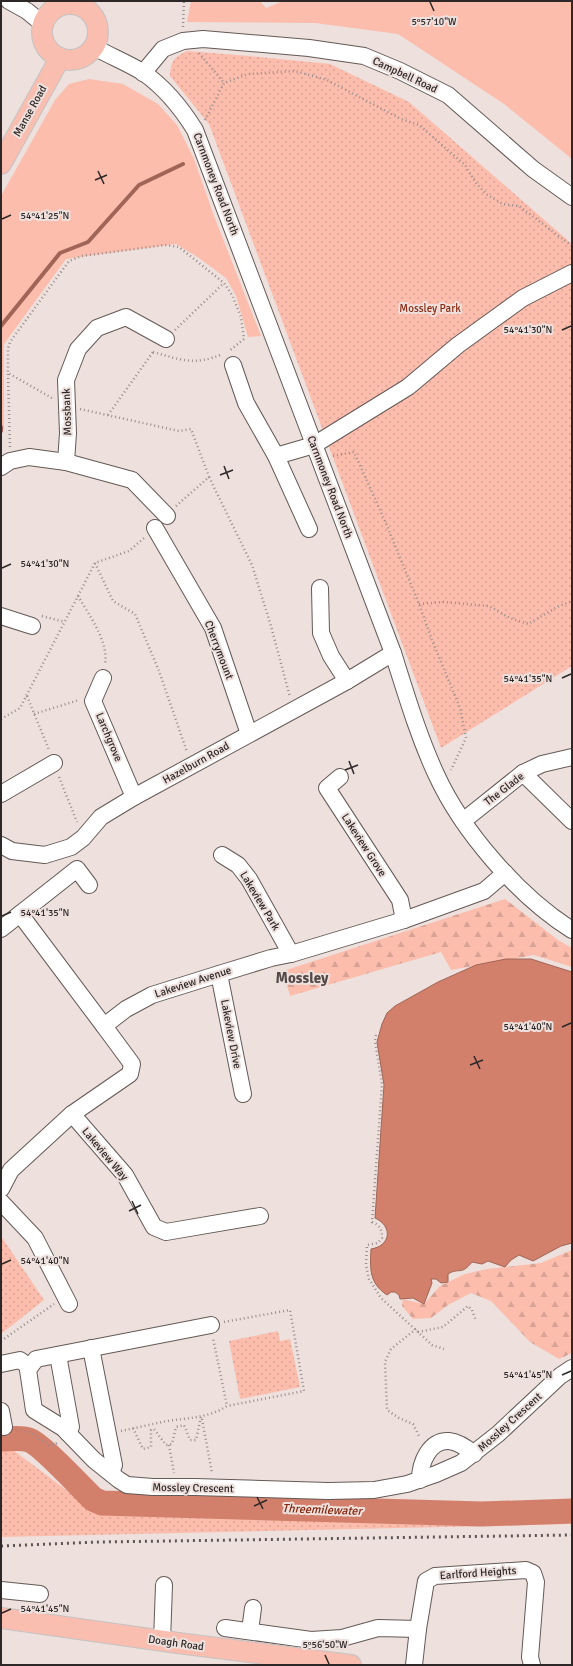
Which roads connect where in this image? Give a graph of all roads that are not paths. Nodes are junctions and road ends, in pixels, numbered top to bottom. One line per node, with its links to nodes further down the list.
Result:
1 (9, 1): 3 (street)
2 (87, 5): 3 (main road); 4 (main road)
3 (43, 24): 5 (main road)
4 (94, 47): 5 (main road); 6 (street, Carnmoney Road North)
5 (60, 58): 7 (main road, Manse Road)
6 (143, 73): 8 (street, Campbell Road); 12 (street, Carnmoney Road North)
7 (1, 164)
8 (572, 197)
9 (572, 273): 12 (street)
10 (166, 340): 14 (street, Mossbank)
11 (233, 365): 13 (street)
12 (317, 452): 13 (street); 22 (street, Carnmoney Road North)
13 (276, 456): 18 (street)
14 (66, 462): 15 (street); 16 (street)
15 (6, 464)
16 (167, 516)
17 (155, 528): 25 (street, Cherrymount)
18 (309, 529)
19 (320, 588): 24 (street)
20 (1, 616): 21 (street)
21 (32, 626)
22 (393, 653): 24 (street, Hazelburn Road); 32 (street, Carnmoney Road North)
23 (103, 678): 31 (street, Larchgrove)
24 (347, 681): 25 (street, Hazelburn Road)
25 (249, 734): 31 (street, Hazelburn Road)
26 (572, 758): 28 (street, The Glade)
27 (54, 763): 30 (street)
28 (523, 773): 32 (street, The Glade); 33 (street)
29 (340, 777): 39 (street, Lakeview Grove)
30 (1, 794)
31 (134, 797): 34 (street, Hazelburn Road)
32 (463, 821): 36 (street, Carnmoney Road North)
33 (572, 821)
34 (3, 852)
35 (222, 855): 42 (street, Lakeview Park)
36 (505, 873): 39 (street, Lakeview Avenue); 41 (street, Carnmoney Road North)
37 (89, 885): 38 (street)
38 (20, 914): 40 (street); 44 (street)
39 (404, 920): 42 (street, Lakeview Avenue)
40 (1, 929)
41 (572, 930)
42 (291, 954): 43 (street, Lakeview Avenue)
43 (219, 974): 44 (street, Lakeview Avenue); 45 (street, Lakeview Drive)
44 (104, 1026): 46 (street)
45 (243, 1094)
46 (72, 1114): 47 (street); 49 (street, Lakeview Way)
47 (1, 1189)
48 (1, 1202): 50 (street)
49 (260, 1216)
50 (67, 1300)
51 (211, 1325): 52 (street)
52 (91, 1348): 53 (street); 61 (street)
53 (58, 1355): 55 (street); 59 (street)
54 (1, 1364): 55 (street)
55 (30, 1367): 59 (street, Mossley Crescent)
56 (572, 1368): 60 (street, Mossley Crescent)
57 (1, 1411): 58 (street)
58 (4, 1428)
59 (68, 1433): 61 (street, Mossley Crescent)
60 (474, 1454): 62 (street, Mossley Crescent); 62 (street)
61 (111, 1473): 62 (street, Mossley Crescent)
62 (420, 1480)
63 (164, 1586): 71 (street)
64 (1, 1590): 65 (street)
65 (40, 1594)
66 (253, 1608): 70 (street)
67 (1, 1618): 71 (main road, Doagh Road)
68 (225, 1628): 70 (street)
69 (418, 1629): 70 (street); 73 (street, Earlford Heights); 74 (street, Earlford Heights)
70 (250, 1631)
71 (162, 1641): 72 (main road, Doagh Road)
72 (351, 1665)
73 (414, 1665)
74 (532, 1665)

